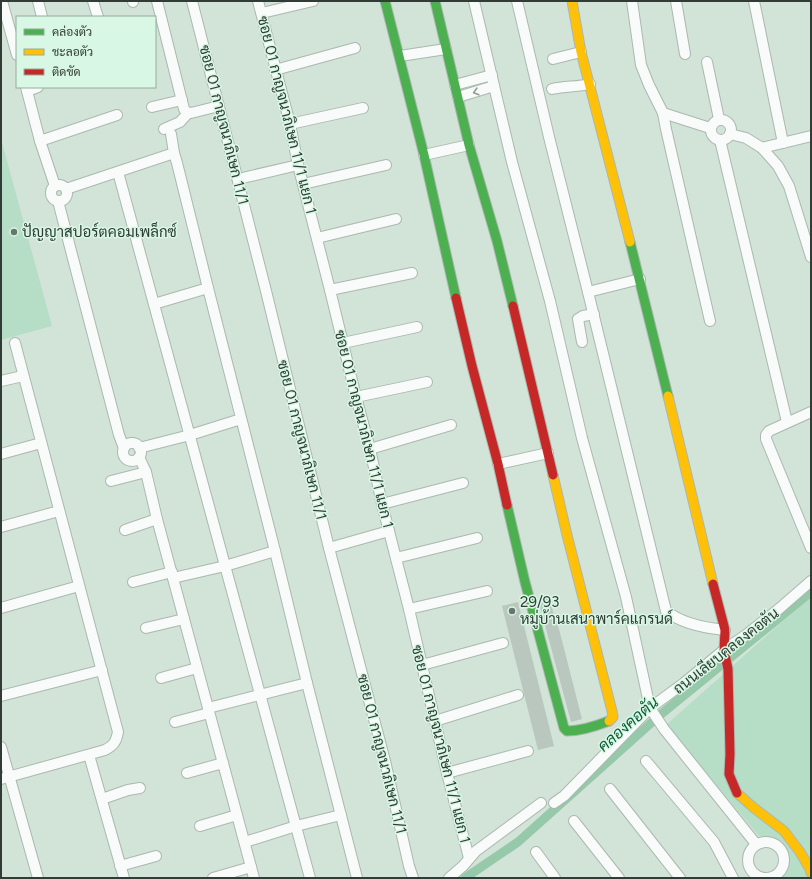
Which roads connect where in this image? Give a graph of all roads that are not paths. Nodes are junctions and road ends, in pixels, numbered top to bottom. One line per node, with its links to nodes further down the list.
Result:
1 (2, 1): 21 (street)
2 (38, 1): 17 (street)
3 (94, 1): 18 (street)
4 (157, 1): 35 (street)
5 (192, 1): 36 (street, ซอย 01 กาญจนาภิเษก 11/1)
6 (258, 1): 16 (street, ซอย 01 กาญจนาภิเษก 11/1 แยก 1)
7 (313, 1): 16 (street)
8 (385, 1): 24 (street)
9 (435, 1): 20 (street)
10 (474, 1): 28 (street)
11 (517, 1): 69 (street)
12 (572, 1): 22 (street)
13 (632, 1): 40 (street)
14 (676, 1): 23 (street)
15 (754, 1): 49 (street)
16 (262, 14): 27 (street, ซอย 01 กาญจนาภิเษก 11/1 แยก 1)
17 (42, 16)
18 (98, 16)
19 (355, 48): 27 (street)
20 (446, 49): 24 (street); 30 (street)
21 (16, 51)
22 (581, 52): 25 (street); 29 (street)
23 (685, 54)
24 (400, 56): 53 (street)
25 (553, 59)
26 (707, 62): 42 (street)
27 (275, 70): 43 (street, ซอย 01 กาญจนาภิเษก 11/1 แยก 1)
28 (492, 75): 30 (street); 31 (street)
29 (590, 84): 33 (street); 66 (street)
30 (455, 85): 34 (street)
31 (494, 86): 34 (street, one-way to 34); 129 (street)
32 (26, 89): 48 (street)
33 (552, 89)
34 (458, 97): 50 (street)
35 (182, 100): 37 (street); 39 (street)
36 (219, 106): 39 (street); 57 (street, ซอย 01 กาญจนาภิเษก 11/1)
37 (152, 107)
38 (363, 108): 43 (street)
39 (188, 113): 52 (street)
40 (663, 113): 44 (street); 72 (street)
41 (117, 115): 48 (street)
42 (719, 119): 44 (street); 45 (street)
43 (290, 124): 54 (street, ซอย 01 กาญจนาภิเษก 11/1 แยก 1)
44 (710, 128): 47 (street)
45 (730, 134): 47 (street); 51 (street)
46 (811, 136): 49 (street)
47 (720, 140): 83 (street)
48 (40, 141): 59 (street)
49 (783, 142): 51 (street)
50 (469, 145): 53 (street); 90 (street)
51 (762, 148): 64 (street)
52 (174, 153): 56 (street); 67 (street)
53 (424, 155): 92 (street)
54 (298, 165): 57 (street); 58 (street, ซอย 01 กาญจนาภิเษก 11/1 แยก 1)
55 (386, 165): 58 (street)
56 (118, 172): 60 (street); 70 (street)
57 (238, 179): 103 (street, ซอย 01 กาญจนาภิเษก 11/1)
58 (303, 184): 63 (street, ซอย 01 กาญจนาภิเษก 11/1 แยก 1)
59 (54, 186): 60 (street); 61 (street)
60 (66, 189): 61 (street)
61 (58, 201): 87 (street)
62 (396, 219): 63 (street)
63 (317, 238): 68 (street, ซอย 01 กาญจนาภิเษก 11/1 แยก 1)
64 (811, 257)
65 (412, 273): 68 (street)
66 (640, 279): 69 (street); 117 (street)
67 (208, 288): 70 (street); 82 (street)
68 (330, 290): 76 (street, ซอย 01 กาญจนาภิเษก 11/1 แยก 1)
69 (588, 292): 71 (street)
70 (154, 304): 85 (street)
71 (594, 314): 74 (street); 117 (street)
72 (710, 321)
73 (418, 327): 76 (street)
74 (582, 342)
75 (15, 343): 77 (street)
76 (343, 343): 80 (street, ซอย 01 กาญจนาภิเษก 11/1 แยก 1)
77 (24, 376): 78 (street); 86 (street)
78 (1, 381)
79 (427, 382): 80 (street)
80 (356, 398): 88 (street, ซอย 01 กาญจนาภิเษก 11/1 แยก 1)
81 (810, 416): 83 (street)
82 (241, 419): 85 (street); 105 (street)
83 (787, 422): 104 (street)
84 (451, 425): 88 (street)
85 (190, 435): 89 (street); 107 (street)
86 (41, 443): 91 (street); 97 (street)
87 (124, 448): 89 (street); 89 (street)
88 (370, 449): 96 (street, ซอย 01 กาญจนาภิเษก 11/1 แยก 1)
89 (139, 452): 93 (street)
90 (548, 453): 92 (street); 92 (street)
91 (1, 454)
92 (498, 464)
93 (146, 472): 94 (street); 98 (street)
94 (111, 480)
95 (463, 483): 96 (street)
96 (382, 504): 101 (street, ซอย 01 กาญจนาภิเษก 11/1 แยก 1)
97 (59, 511): 99 (street); 111 (street)
98 (157, 519): 100 (street); 108 (street)
99 (1, 527)
100 (125, 530)
101 (389, 531): 103 (street); 106 (street, ซอย 01 กาญจนาภิเษก 11/1 แยก 1)
102 (477, 538): 106 (street)
103 (329, 548): 165 (street, ซอย 01 กาญจนาภิเษก 11/1)
104 (811, 548)
105 (275, 551): 107 (street); 124 (street)
106 (396, 558): 114 (street, ซอย 01 กาญจนาภิเษก 11/1 แยก 1)
107 (225, 566): 108 (street); 125 (street)
108 (172, 575): 110 (street); 115 (street)
109 (811, 581): 119 (street, ถนนเลียบคลองคอตัน)
110 (133, 582)
111 (79, 586): 113 (street); 122 (street)
112 (488, 591): 114 (street)
113 (1, 608)
114 (409, 609): 120 (street, ซอย 01 กาญจนาภิเษก 11/1 แยก 1)
115 (184, 619): 116 (street); 121 (street)
116 (146, 628)
117 (725, 630): 119 (street)
118 (503, 643): 120 (street)
119 (725, 654): 129 (street, ถนนเลียบคลองคอตัน); 157 (street)
120 (422, 665): 130 (street, ซอย 01 กาญจนาภิเษก 11/1 แยก 1)
121 (198, 668): 123 (street); 128 (street)
122 (102, 670): 127 (street); 134 (street)
123 (161, 678)
124 (307, 683): 125 (street); 146 (street)
125 (260, 694): 128 (street); 149 (street)
126 (518, 695): 130 (street)
127 (1, 696)
128 (209, 710): 131 (street); 136 (street)
129 (652, 710): 144 (street, ถนนเลียบคลองคอตัน); 151 (street)
130 (435, 720): 138 (street, ซอย 01 กาญจนาภิเษก 11/1 แยก 1)
131 (175, 722)
132 (1, 747): 139 (street)
133 (528, 751): 138 (street)
134 (90, 754): 139 (street); 142 (street)
135 (646, 761): 170 (street)
136 (223, 763): 137 (street); 145 (street)
137 (187, 773)
138 (447, 773): 154 (street, ซอย 01 กาญจนาภิเษก 11/1 แยก 1)
139 (5, 778): 159 (street)
140 (140, 788): 142 (street)
141 (610, 789): 169 (street)
142 (102, 799): 155 (street)
143 (541, 803): 154 (street)
144 (554, 803)
145 (237, 815): 148 (street); 150 (street)
146 (341, 815): 149 (street); 164 (street)
147 (574, 820): 168 (street)
148 (200, 826)
149 (296, 826): 150 (street); 163 (street)
150 (245, 842): 156 (street)
151 (756, 844): 158 (street); 158 (street)
152 (536, 852): 167 (street)
153 (156, 856): 155 (street)
154 (469, 858): 166 (street)
155 (120, 866): 160 (street)
156 (251, 867): 161 (street); 162 (street)
157 (811, 873)
158 (773, 877)
159 (38, 878)
160 (124, 878)
161 (213, 878)
162 (254, 878)
163 (310, 878)
164 (357, 878)
165 (413, 878)
166 (449, 878)
167 (555, 878)
168 (619, 878)
169 (680, 878)
170 (733, 878)

